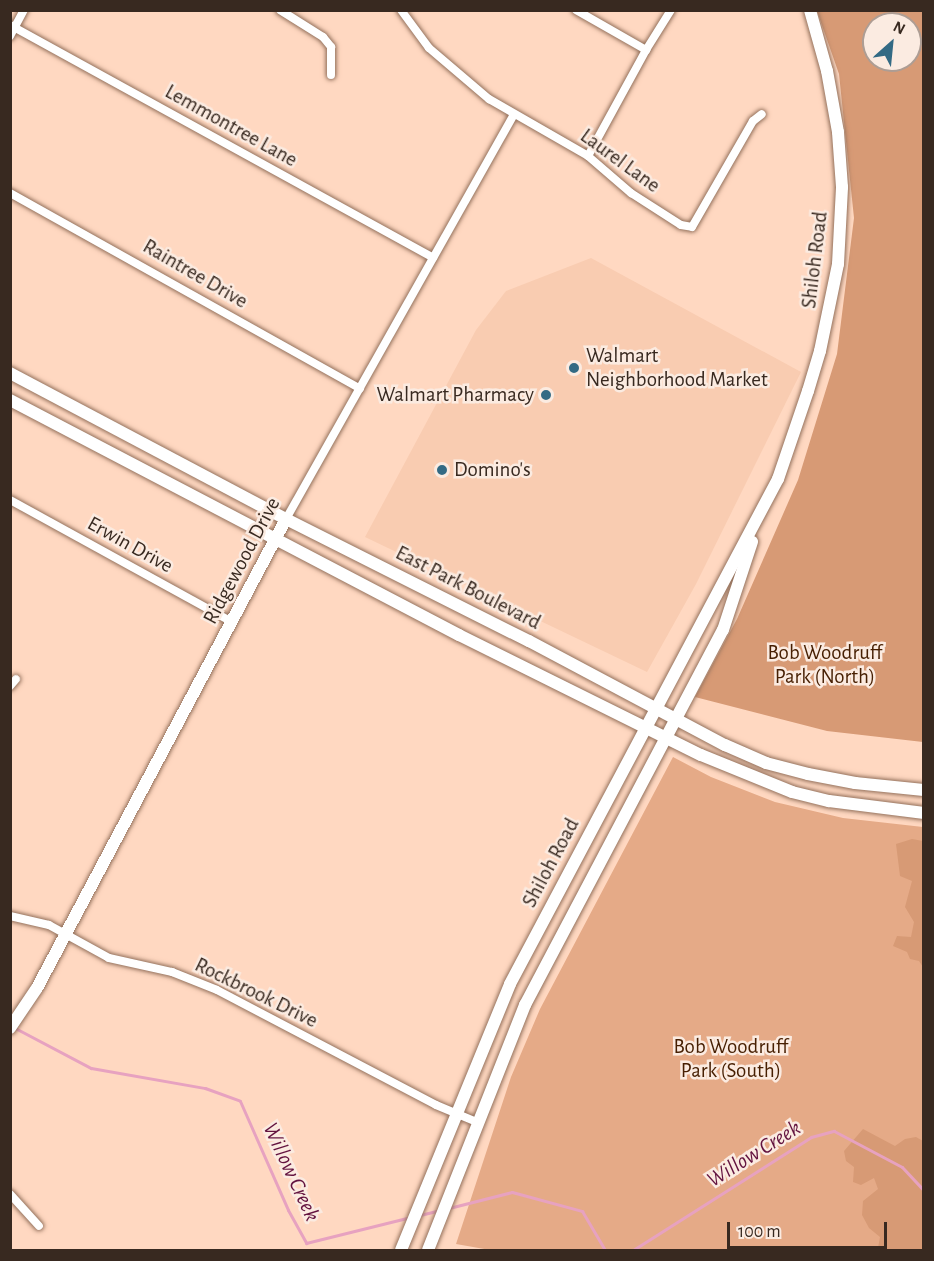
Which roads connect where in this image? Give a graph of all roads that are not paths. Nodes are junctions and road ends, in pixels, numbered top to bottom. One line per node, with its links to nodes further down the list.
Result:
1 (24, 10): 7 (street)
2 (280, 10): 9 (street)
3 (401, 10): 11 (street, Laurel Lane)
4 (576, 10): 8 (street)
5 (671, 10): 8 (street)
6 (810, 10): 19 (main road, Shiloh Road)
7 (12, 29): 14 (street, Lemmontree Lane)
8 (646, 50): 12 (street)
9 (331, 75)
10 (762, 114): 12 (street, Laurel Lane)
11 (514, 115): 12 (street, Laurel Lane); 14 (street, Ridgewood Drive)
12 (588, 156)
13 (10, 193): 16 (street, Raintree Drive)
14 (433, 258): 16 (street, Ridgewood Drive)
15 (10, 373): 20 (main road, East Park Boulevard)
16 (360, 389): 20 (street, Ridgewood Drive)
17 (10, 400): 21 (main road)
18 (10, 500): 22 (street, Erwin Drive)
19 (764, 507): 23 (main road, Shiloh Road); 24 (main road, Shiloh Road)
20 (286, 519): 21 (main road, Ridgewood Drive); 23 (main road, East Park Boulevard)
21 (276, 540): 22 (main road, Ridgewood Drive); 25 (main road)
22 (231, 622): 30 (main road, Ridgewood Drive)
23 (658, 710): 24 (main road, East Park Boulevard); 25 (main road, Shiloh Road)
24 (676, 719): 26 (main road, Shiloh Road); 27 (main road, East Park Boulevard)
25 (647, 729): 26 (main road); 32 (main road, Shiloh Road)
26 (666, 738): 28 (main road); 33 (main road, Shiloh Road)
27 (924, 790)
28 (924, 813)
29 (10, 916): 30 (street, Rockbrook Drive)
30 (64, 933): 31 (main road, Ridgewood Drive); 32 (street, Rockbrook Drive)
31 (13, 1025)
32 (456, 1114): 33 (street, Rockbrook Drive); 36 (main road, Shiloh Road)
33 (479, 1123): 37 (main road, Shiloh Road)
34 (10, 1194): 35 (street)
35 (39, 1227)
36 (402, 1248)
37 (428, 1251)

